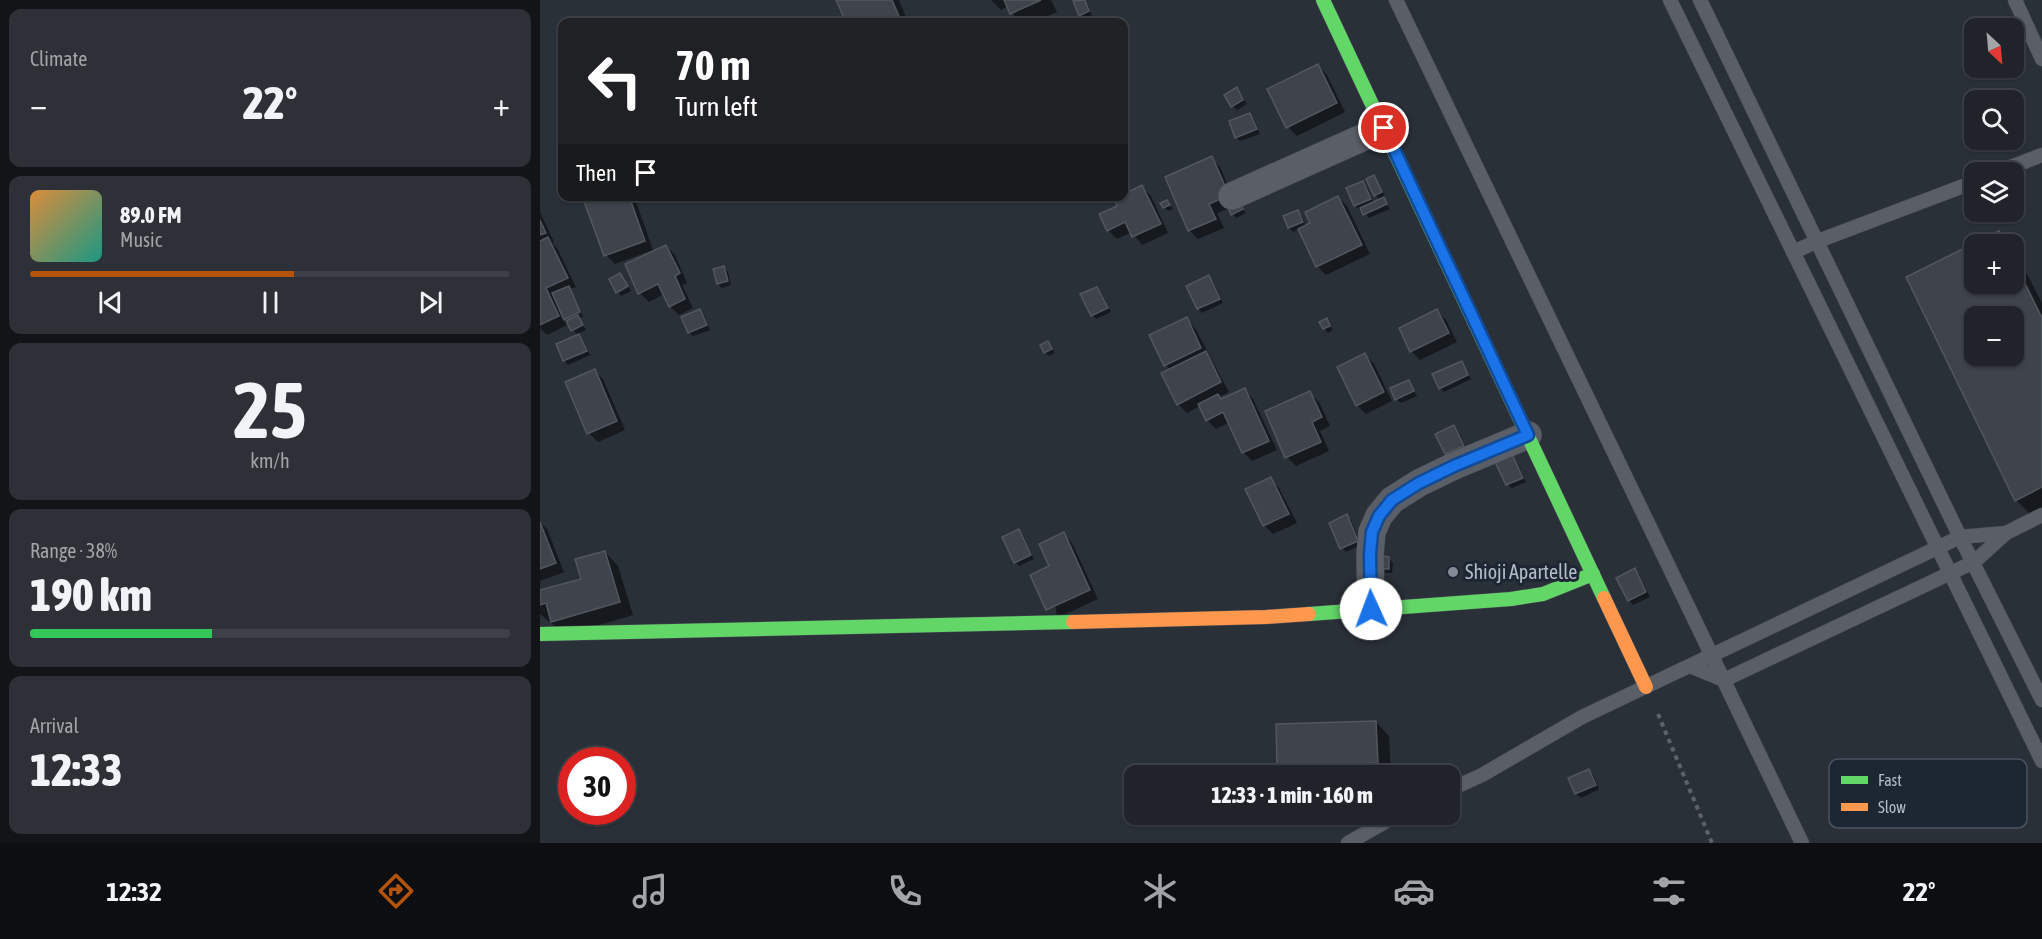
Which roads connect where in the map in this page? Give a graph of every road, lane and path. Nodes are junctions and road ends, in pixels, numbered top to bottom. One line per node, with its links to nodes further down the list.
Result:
1 (1323, 0): 7 (street)
2 (1396, 0): 24 (lane)
3 (1670, 0): 13 (lane)
4 (1700, 0): 12 (lane)
5 (2015, 0): 6 (lane)
6 (2042, 59)
7 (1384, 128): 11 (street); 14 (street)
8 (2042, 155): 9 (lane)
9 (2024, 162)
10 (1964, 186): 12 (lane)
11 (1232, 196)
12 (1818, 240): 13 (lane); 17 (lane)
13 (1793, 252): 18 (lane)
14 (1528, 435): 21 (street); 22 (street)
15 (2042, 515): 16 (lane)
16 (2006, 533): 17 (lane); 19 (lane)
17 (1960, 537): 18 (lane); 19 (lane)
18 (1938, 548): 20 (lane); 24 (lane)
19 (1974, 562): 20 (lane); 28 (lane)
20 (1950, 572): 26 (lane); 29 (lane)
21 (1593, 574): 22 (street); 27 (street)
22 (1371, 609): 23 (street)
23 (540, 634)
24 (1713, 656): 25 (lane); 26 (lane)
25 (1690, 666): 26 (lane); 27 (lane)
26 (1724, 680): 34 (lane)
27 (1646, 687): 30 (lane); 33 (path)
28 (2042, 700)
29 (2042, 760)
30 (1460, 785)
31 (1380, 825): 32 (lane)
32 (1348, 843)
33 (1712, 843)
34 (1802, 843)

